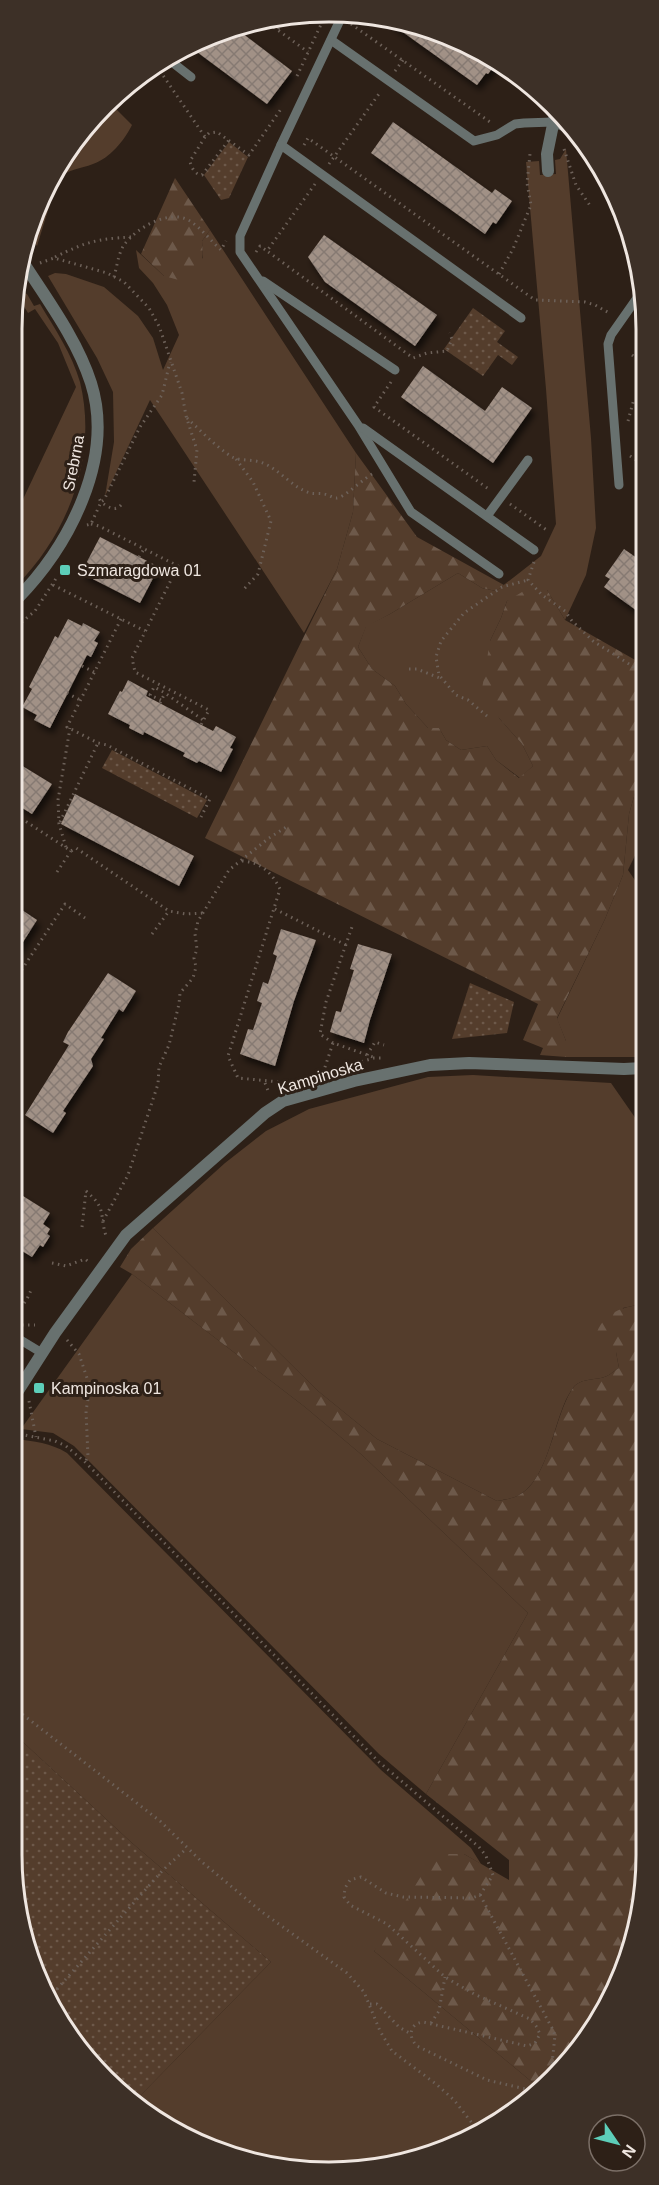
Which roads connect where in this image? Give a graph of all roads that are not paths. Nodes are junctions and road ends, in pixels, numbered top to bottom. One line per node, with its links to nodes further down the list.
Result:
1 (343, 23): 2 (lane)
2 (331, 40): 5 (lane); 7 (lane)
3 (175, 65): 4 (lane)
4 (191, 77)
5 (551, 117)
6 (553, 119): 8 (street)
7 (281, 145): 10 (lane); 12 (lane)
8 (548, 171)
9 (27, 276): 20 (street, Srebrna)
10 (258, 277): 13 (lane); 14 (lane)
11 (635, 301): 16 (lane)
12 (521, 318)
13 (395, 370)
14 (358, 425): 17 (lane); 19 (lane)
15 (528, 460): 17 (lane)
16 (620, 485)
17 (487, 516): 18 (lane)
18 (534, 550)
19 (499, 574)
20 (22, 593)
21 (636, 1068): 23 (street, Kampinoska)
22 (22, 1341): 23 (lane)
23 (42, 1353): 24 (street, Kampinoska)
24 (22, 1384)

